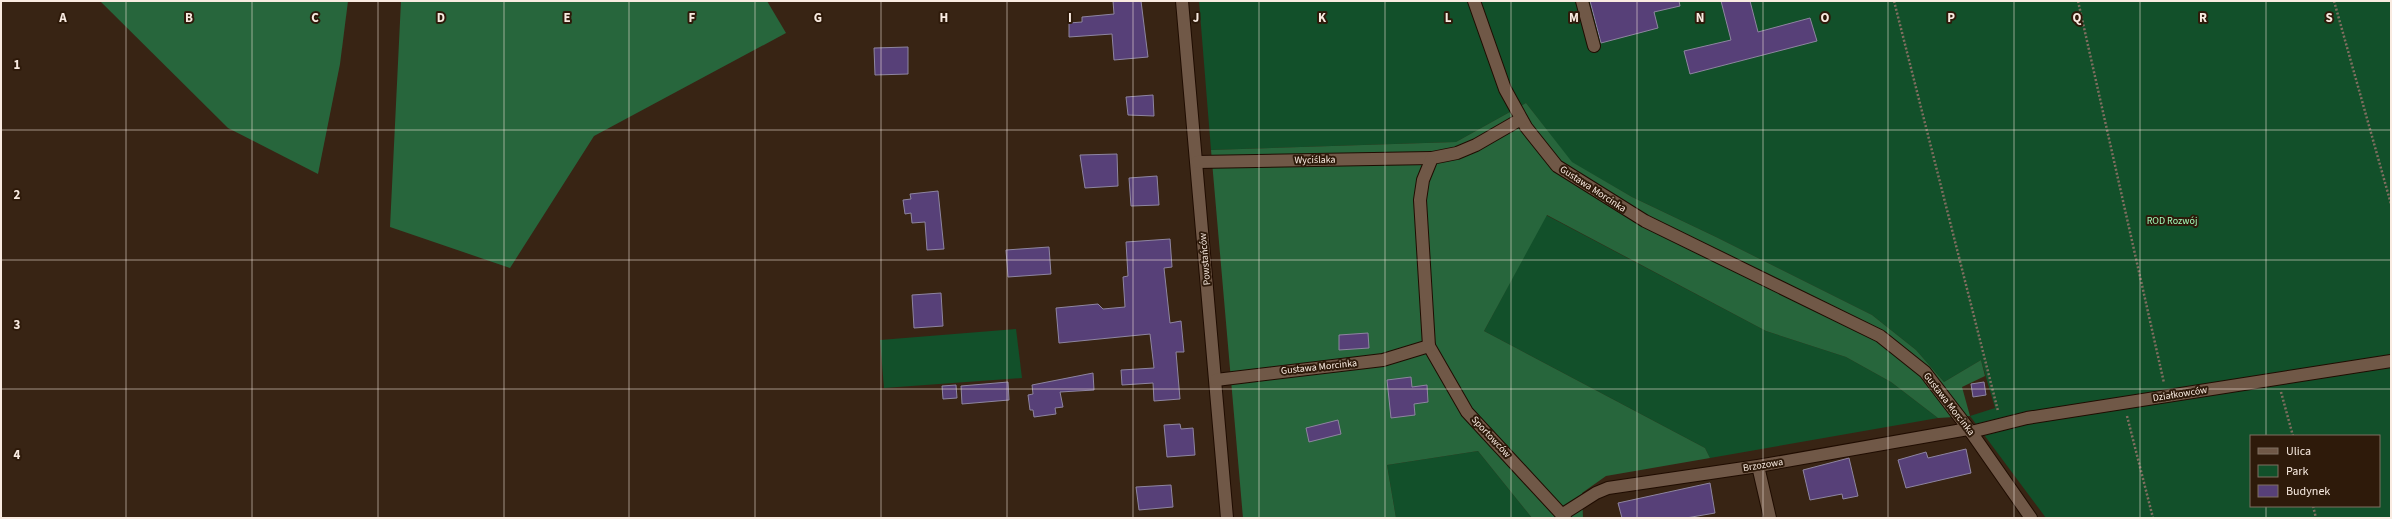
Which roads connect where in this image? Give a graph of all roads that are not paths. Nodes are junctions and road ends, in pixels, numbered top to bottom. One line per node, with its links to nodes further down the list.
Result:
1 (1182, 1): 7 (street, Powstańców)
2 (1474, 1): 5 (street, Gustawa Morcinka)
3 (1582, 1): 4 (street)
4 (1594, 46)
5 (1521, 119): 6 (street); 11 (street, Gustawa Morcinka)
6 (1432, 158): 7 (street, Wyciślaka); 8 (street)
7 (1197, 162): 10 (street, Powstańców)
8 (1429, 346): 10 (street, Gustawa Morcinka); 13 (street, Sportowców)
9 (2391, 361): 11 (street, Działkowców)
10 (1216, 380): 14 (street, Powstańców)
11 (1969, 430): 12 (street, Brzozowa); 16 (street, Gustawa Morcinka)
12 (1758, 466): 13 (street, Brzozowa); 15 (street)
13 (1564, 516)
14 (1228, 518)
15 (1770, 518)
16 (2031, 518)

